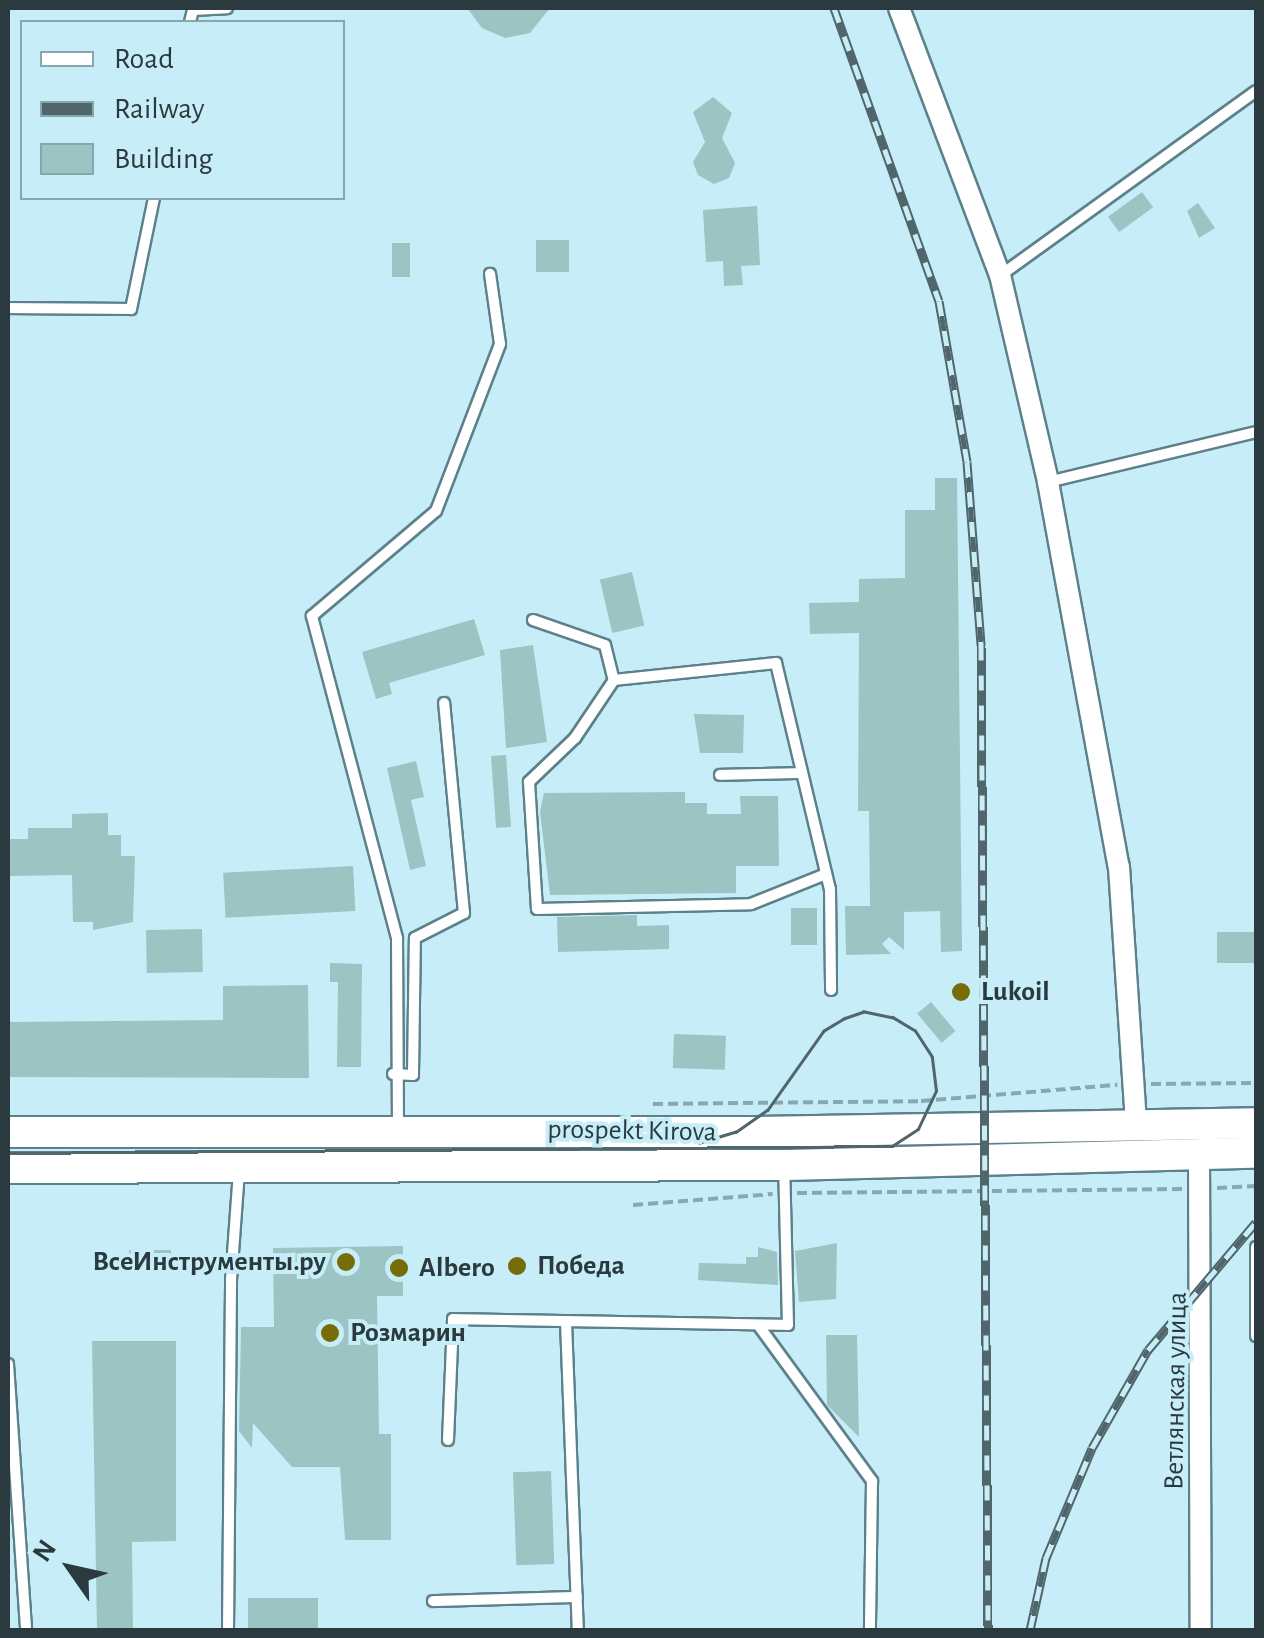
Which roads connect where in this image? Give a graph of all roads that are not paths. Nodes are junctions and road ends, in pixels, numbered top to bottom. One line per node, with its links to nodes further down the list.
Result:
1 (228, 8): 3 (lane)
2 (899, 8): 7 (street)
3 (190, 20)
4 (1256, 91): 7 (lane)
5 (154, 200): 8 (lane)
6 (490, 274): 18 (lane)
7 (1000, 275): 10 (street)
8 (8, 308)
9 (1256, 432): 10 (lane)
10 (1048, 482): 20 (street)
11 (534, 620): 12 (lane)
12 (614, 680): 14 (lane); 16 (lane)
13 (444, 703): 18 (lane)
14 (802, 773): 15 (lane); 16 (lane)
15 (720, 775)
16 (826, 874): 17 (lane)
17 (831, 990)
18 (393, 1074): 21 (lane)
19 (1256, 1123): 20 (main road, prospekt Kirova)
20 (1136, 1124): 21 (main road, prospekt Kirova)
21 (398, 1128): 22 (main road, prospekt Kirova)
22 (8, 1132)
23 (1199, 1152): 24 (main road, prospekt Kirova); 27 (main road, prospekt Kirova); 40 (street, Ветлянская улица)
24 (1256, 1153)
25 (239, 1166): 26 (main road, prospekt Kirova); 27 (main road, prospekt Kirova); 37 (lane)
26 (8, 1168)
27 (784, 1179): 30 (lane)
28 (1256, 1247): 31 (lane)
29 (566, 1322): 30 (lane); 33 (lane); 34 (lane)
30 (759, 1326): 39 (lane)
31 (1256, 1336)
32 (8, 1364): 36 (lane)
33 (448, 1440)
34 (577, 1597): 35 (lane); 38 (lane)
35 (433, 1601)
36 (26, 1630)
37 (228, 1630)
38 (578, 1630)
39 (870, 1630)
40 (1201, 1630)

